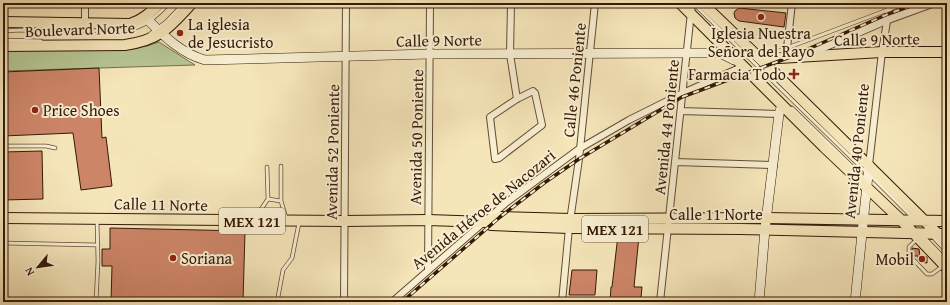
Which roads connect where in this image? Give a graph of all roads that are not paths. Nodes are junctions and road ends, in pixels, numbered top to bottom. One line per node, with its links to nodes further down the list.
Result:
1 (85, 3): 21 (street)
2 (160, 3): 18 (main road, Boulevard Norte)
3 (169, 3): 18 (lane)
4 (184, 3): 23 (lane)
5 (192, 3): 23 (main road, Boulevard Norte)
6 (346, 3): 36 (street, Avenida 52 Poniente)
7 (430, 3): 32 (street, Avenida 50 Poniente)
8 (511, 3): 33 (street)
9 (594, 3): 34 (street, Calle 46 Poniente)
10 (680, 3): 17 (main road)
11 (685, 3): 17 (lane)
12 (702, 3): 37 (main road)
13 (792, 3): 28 (street)
14 (906, 3): 16 (lane)
15 (932, 3): 19 (street)
16 (890, 6): 19 (street, Avenida 40 Poniente); 28 (lane)
17 (692, 8): 31 (street, Avenida 44 Poniente); 37 (main road)
18 (147, 19): 21 (main road, Boulevard Norte); 22 (lane); 23 (main road, Calle 9 Norte)
19 (888, 19): 29 (street, Avenida 40 Poniente); 35 (street)
20 (3, 22): 21 (main road, Boulevard Norte)
21 (85, 24)
22 (3, 31)
23 (159, 31): 26 (lane); 27 (main road, Boulevard Norte); 36 (main road, Calle 9 Norte)
24 (3, 40): 25 (lane)
25 (42, 41)
26 (58, 41)
27 (3, 46)
28 (787, 48): 37 (lane)
29 (882, 52): 30 (main road, Calle 9 Norte); 35 (main road, Calle 9 Norte); 50 (street, Avenida 40 Poniente)
30 (947, 52)
31 (687, 53): 34 (main road, Calle 9 Norte); 37 (main road, Calle 9 Norte); 39 (street, Avenida 44 Poniente)
32 (430, 54): 33 (main road, Calle 9 Norte); 36 (main road, Calle 9 Norte); 57 (street, Avenida 50 Poniente)
33 (510, 54): 34 (main road, Calle 9 Norte); 40 (street)
34 (590, 54): 45 (street, Calle 46 Poniente)
35 (801, 56): 37 (main road, Calle 9 Norte)
36 (346, 57): 61 (street, Avenida 52 Poniente)
37 (752, 63): 38 (lane); 39 (street, Avenida Héroe de Nacozari); 41 (main road); 50 (main road)
38 (765, 82)
39 (683, 93): 42 (street, Avenida 44 Poniente); 45 (street, Avenida Héroe de Nacozari)
40 (517, 99): 40 (street)
41 (783, 107): 42 (street); 47 (main road); 50 (main road)
42 (681, 111): 46 (street, Avenida 44 Poniente)
43 (3, 146): 44 (lane)
44 (54, 148)
45 (579, 149): 63 (street, Avenida Héroe de Nacozari); 64 (street, Calle 46 Poniente)
46 (675, 162): 47 (street); 65 (street, Avenida 44 Poniente)
47 (774, 165): 55 (main road)
48 (281, 166): 52 (lane)
49 (267, 167): 51 (lane)
50 (869, 179): 56 (main road, Avenida 40 Poniente); 66 (main road); 66 (main road)
51 (268, 199): 52 (lane); 58 (lane)
52 (281, 201): 59 (lane)
53 (3, 218): 54 (main road, Calle 11 Norte / MEX 121)
54 (97, 218): 58 (main road, Calle 11 Norte / MEX 121); 71 (lane)
55 (767, 218): 56 (main road, Calle 11 Norte / MEX 121); 65 (main road, Calle 11 Norte / MEX 121); 67 (main road)
56 (864, 219): 66 (main road, Calle 11 Norte / MEX 121); 68 (main road, Avenida 40 Poniente)
57 (428, 220): 61 (main road, Calle 11 Norte / MEX 121); 63 (main road, Calle 11 Norte / MEX 121); 74 (street, Avenida 50 Poniente)
58 (252, 221): 59 (main road, Calle 11 Norte / MEX 121)
59 (287, 221): 60 (main road, Calle 11 Norte / MEX 121)
60 (299, 221): 61 (main road, Calle 11 Norte / MEX 121); 75 (lane)
61 (344, 221): 77 (street, Avenida 52 Poniente)
62 (947, 221): 66 (main road, Calle 11 Norte)
63 (486, 222): 64 (main road, Calle 11 Norte / MEX 121); 74 (street, Avenida Héroe de Nacozari)
64 (570, 224): 65 (main road, Calle 11 Norte / MEX 121); 79 (street, Calle 46 Poniente)
65 (668, 224): 67 (main road, Calle 11 Norte / MEX 121); 80 (street, Avenida 44 Poniente)
66 (922, 228): 68 (main road, Calle 11 Norte / MEX 121); 70 (main road); 72 (lane); 73 (main road); 73 (lane)
67 (765, 229): 68 (main road, Calle 11 Norte / MEX 121); 81 (main road)
68 (863, 232): 82 (main road, Avenida 40 Poniente)
69 (3, 243): 71 (lane)
70 (947, 243)
71 (98, 245): 76 (lane)
72 (947, 252)
73 (946, 264)
74 (428, 270): 78 (street, Avenida Héroe de Nacozari)
75 (278, 297)
76 (96, 302)
77 (344, 302)
78 (392, 302)
79 (562, 302)
80 (660, 302)
81 (759, 302)
82 (855, 302)

